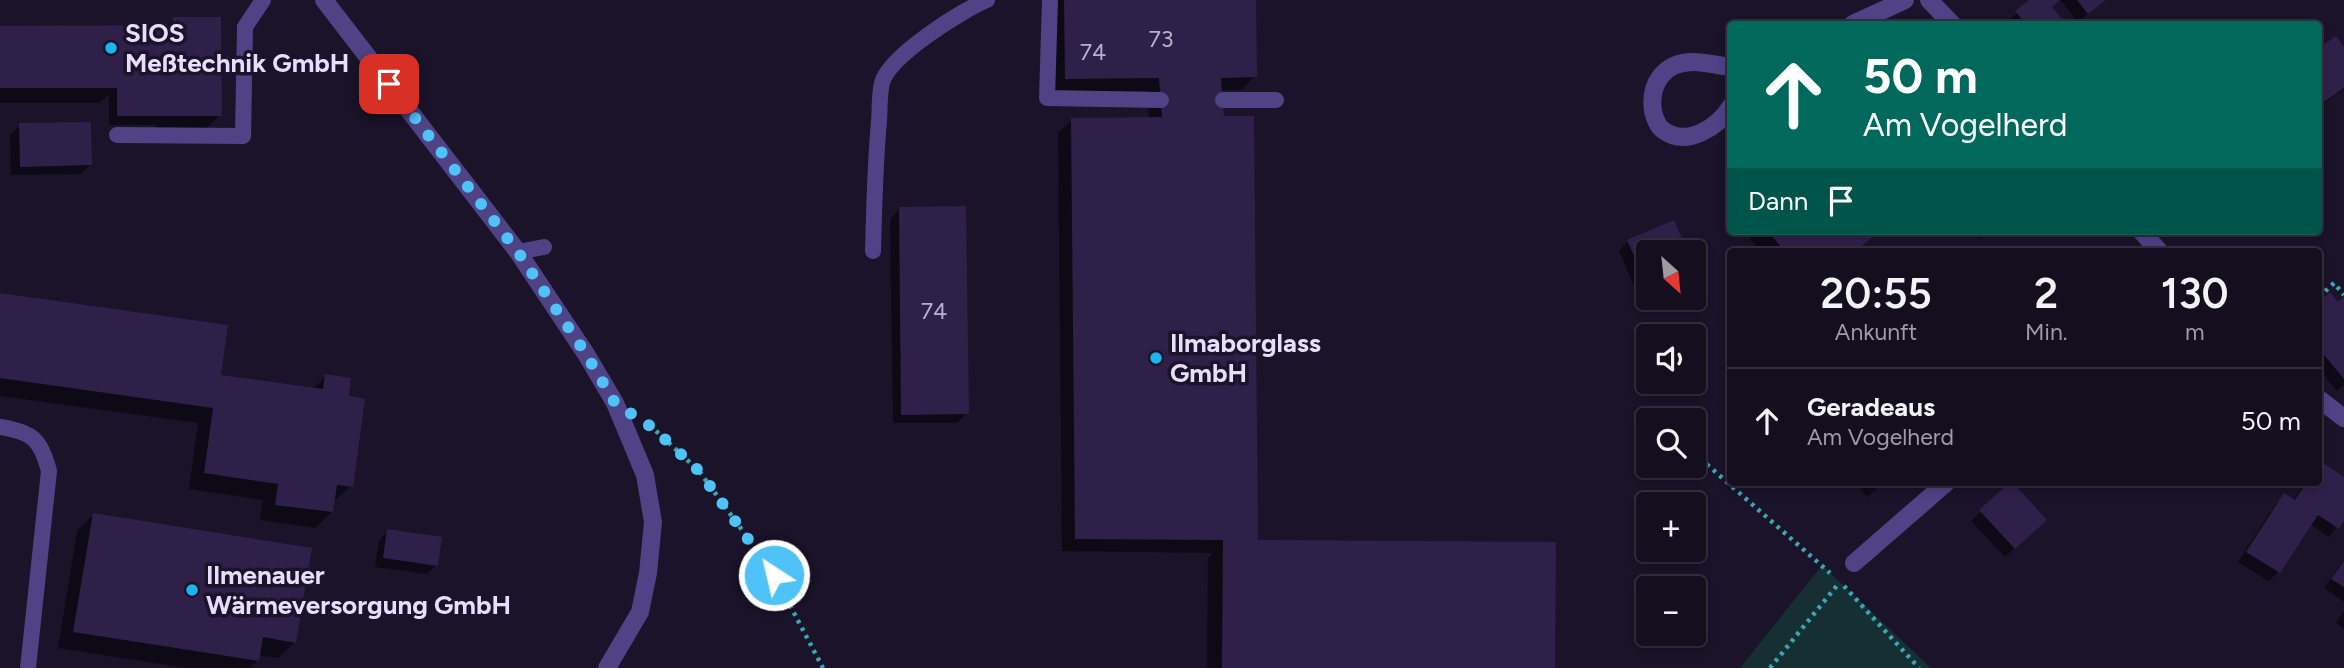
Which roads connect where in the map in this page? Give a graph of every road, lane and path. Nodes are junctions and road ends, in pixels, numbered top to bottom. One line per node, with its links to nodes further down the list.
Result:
1 (263, 0): 14 (lane)
2 (324, 0): 19 (street)
3 (987, 0): 18 (lane)
4 (1050, 0): 10 (lane)
5 (1905, 0): 7 (street)
6 (1929, 0): 8 (street)
7 (1860, 21)
8 (1949, 21)
9 (1727, 66): 13 (street)
10 (1161, 100)
11 (1223, 100): 12 (lane)
12 (1276, 100)
13 (1727, 110)
14 (117, 135)
15 (2145, 235): 17 (street)
16 (544, 247): 19 (lane)
17 (2156, 248)
18 (873, 251)
19 (518, 252): 33 (street)
20 (2322, 294): 21 (path)
21 (2344, 295)
22 (2322, 401): 23 (street)
23 (2344, 418)
24 (0, 427): 32 (lane)
25 (653, 428): 34 (path)
26 (1706, 464): 27 (path)
27 (1727, 482)
28 (1731, 486): 31 (path)
29 (1943, 486): 30 (street)
30 (1854, 563)
31 (1840, 582): 35 (path); 36 (path)
32 (27, 668)
33 (607, 668)
34 (823, 668)
35 (1770, 668)
36 (1919, 668)

